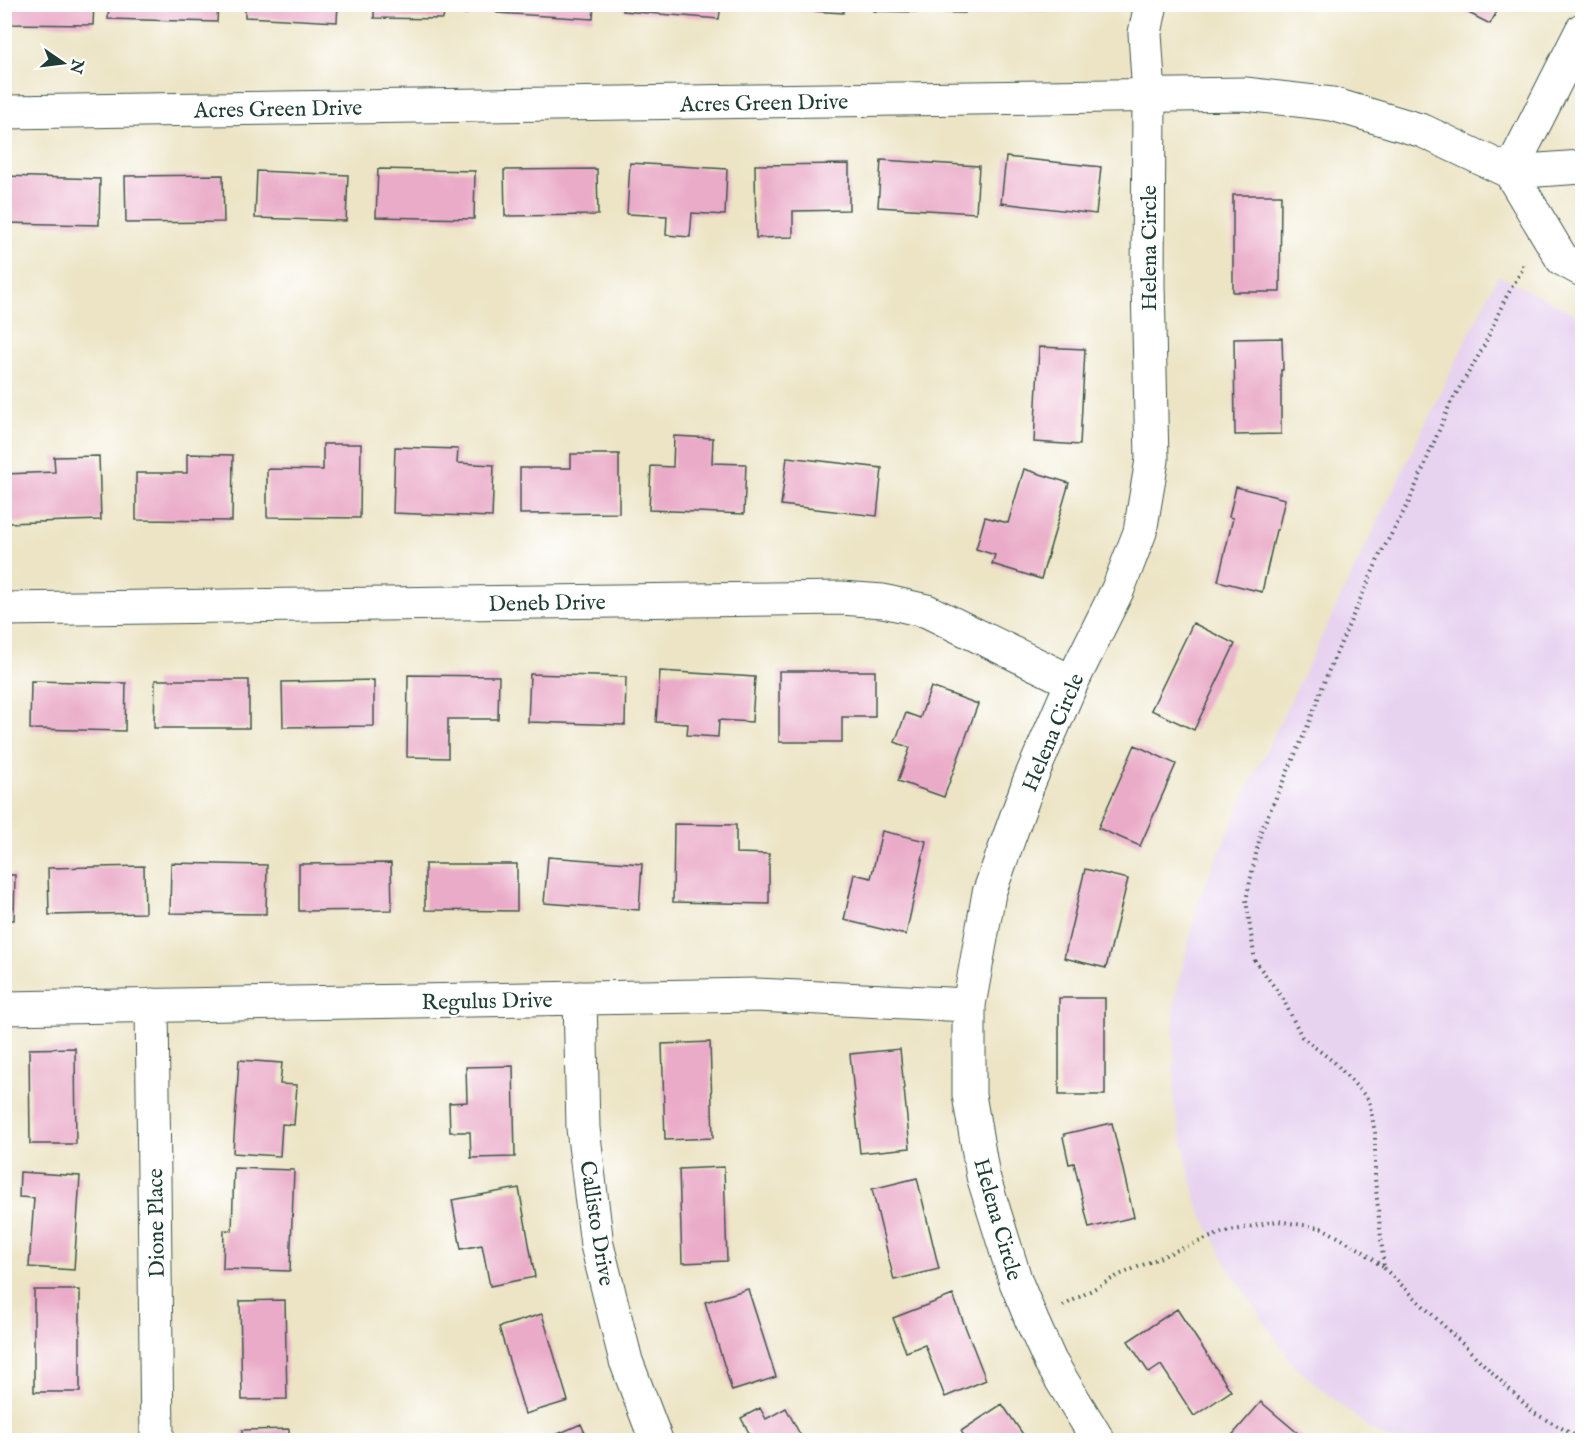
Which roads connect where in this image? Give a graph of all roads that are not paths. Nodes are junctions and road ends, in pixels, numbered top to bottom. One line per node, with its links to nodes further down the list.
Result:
1 (1151, 4): 3 (street, Helena Circle)
2 (1582, 30): 6 (street)
3 (1149, 96): 4 (street, Acres Green Drive); 6 (street, Acres Green Drive); 9 (street, Helena Circle)
4 (4, 112)
5 (1582, 167): 6 (street, Acres Green Drive)
6 (1510, 172): 7 (street)
7 (1582, 270)
8 (4, 609): 9 (street, Deneb Drive)
9 (1072, 682): 12 (street, Helena Circle)
10 (580, 998): 11 (street, Regulus Drive); 12 (street, Regulus Drive); 15 (street, Callisto Drive)
11 (152, 1005): 13 (street, Regulus Drive); 14 (street, Dione Place)
12 (969, 1005): 16 (street, Helena Circle)
13 (4, 1008)
14 (158, 1440)
15 (656, 1440)
16 (1098, 1440)

